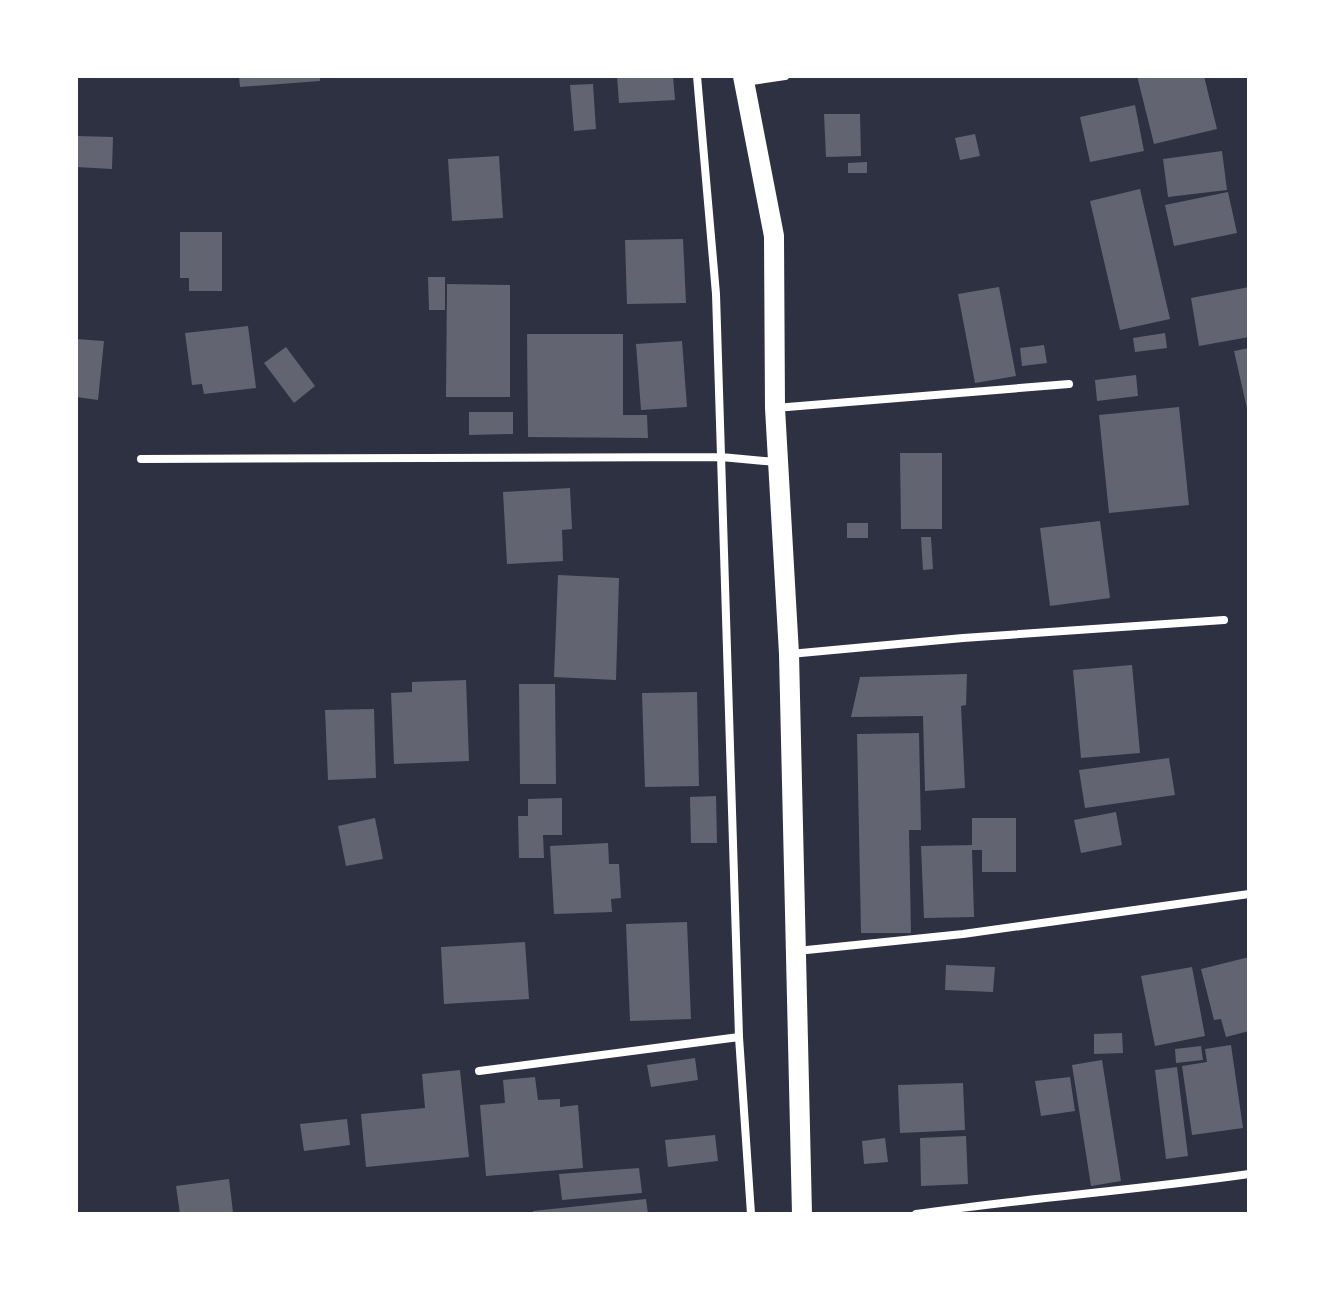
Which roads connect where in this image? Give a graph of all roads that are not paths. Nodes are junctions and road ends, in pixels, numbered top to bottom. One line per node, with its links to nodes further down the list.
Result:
1 (697, 76): 6 (street)
2 (785, 76): 3 (street)
3 (743, 79): 5 (main road)
4 (1069, 384): 5 (street)
5 (775, 408): 8 (main road)
6 (721, 457): 7 (street); 8 (street); 13 (street)
7 (141, 459)
8 (777, 462): 10 (main road)
9 (1224, 620): 10 (street)
10 (789, 654): 12 (main road)
11 (1249, 894): 12 (street)
12 (796, 951): 17 (main road)
13 (739, 1037): 14 (street); 16 (street)
14 (479, 1071)
15 (1249, 1174): 18 (street)
16 (751, 1214)
17 (802, 1214)
18 (916, 1214)

